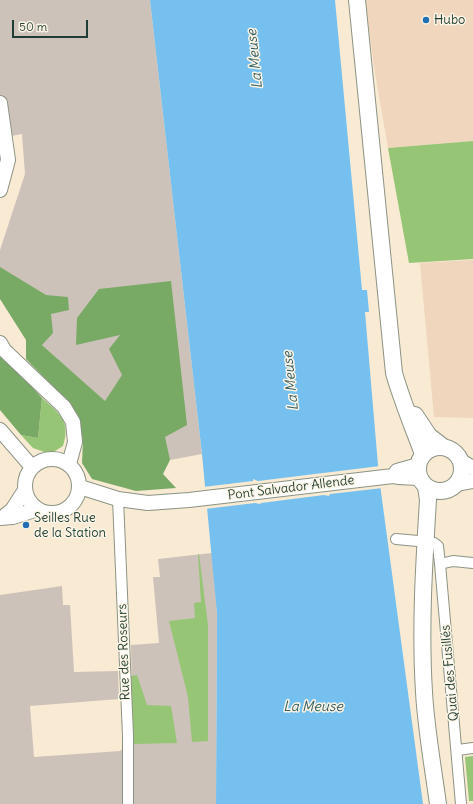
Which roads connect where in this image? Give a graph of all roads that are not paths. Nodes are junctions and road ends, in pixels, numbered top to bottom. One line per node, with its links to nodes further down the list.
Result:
1 (358, 0): 5 (main road)
2 (0, 103): 3 (main road)
3 (0, 190)
4 (0, 343): 8 (main road)
5 (406, 405): 7 (main road); 11 (main road)
6 (0, 430): 10 (main road)
7 (442, 446): 9 (main road); 11 (main road)
8 (69, 464): 10 (main road); 13 (main road)
9 (467, 465): 14 (main road)
10 (32, 467): 15 (main road)
11 (422, 471): 14 (main road); 16 (main road, Pont Salvador Allende); 20 (main road)
12 (473, 481): 14 (main road)
13 (80, 487): 16 (main road, Pont Salvador Allende); 17 (main road)
14 (449, 488): 20 (main road)
15 (25, 490): 17 (main road); 18 (main road)
16 (118, 499): 25 (street, Rue des Roseurs)
17 (38, 509): 18 (main road)
18 (1, 518)
19 (396, 539): 20 (street)
20 (426, 539): 22 (street, Quai des Fusillés); 26 (main road)
21 (473, 563): 22 (street)
22 (440, 564): 24 (street, Quai des Fusillés)
23 (473, 748): 24 (street)
24 (458, 750): 27 (street, Quai des Fusillés)
25 (128, 804)
26 (438, 804)
27 (461, 804)

